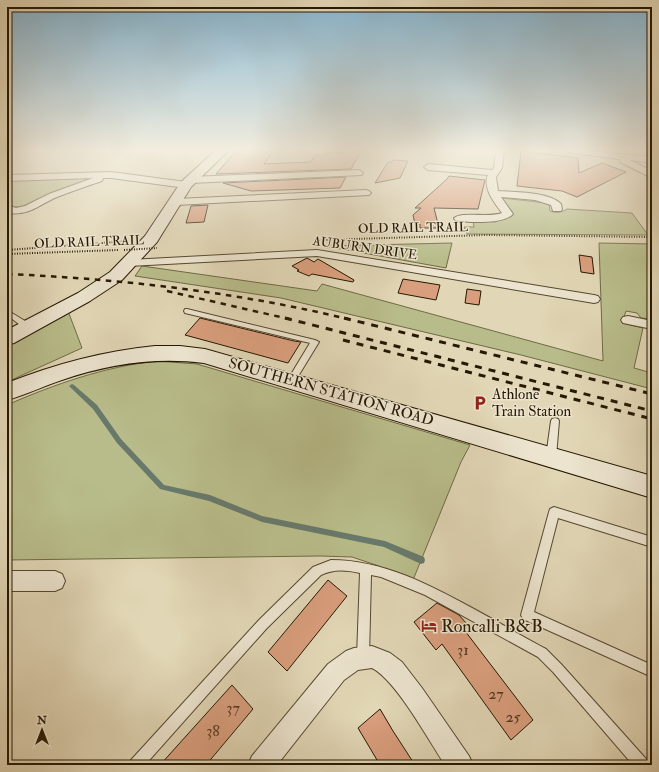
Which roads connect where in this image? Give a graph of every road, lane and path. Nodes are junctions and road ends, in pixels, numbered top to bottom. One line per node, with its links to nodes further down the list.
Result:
1 (75, 187): 7 (street)
2 (185, 187): 6 (street)
3 (492, 187): 5 (street)
4 (366, 193): 6 (street)
5 (494, 194): 8 (street); 9 (street)
6 (176, 202): 12 (street)
7 (7, 208)
8 (557, 209)
9 (459, 218)
10 (652, 237): 11 (path, OLD RAIL TRAIL)
11 (313, 240)
12 (154, 244): 13 (path, OLD RAIL TRAIL); 14 (path); 16 (street); 16 (path, OLD RAIL TRAIL, bridge)
13 (164, 248)
14 (7, 250)
15 (7, 254): 16 (path, OLD RAIL TRAIL)
16 (126, 256): 17 (street, AUBURN DRIVE); 22 (street)
17 (594, 300)
18 (187, 311): 24 (lane)
19 (8, 313): 22 (lane)
20 (628, 320): 21 (street)
21 (652, 325)
22 (27, 326): 23 (street)
23 (7, 338)
24 (291, 381): 25 (street, SOUTHERN STATION ROAD); 27 (street, SOUTHERN STATION ROAD)
25 (7, 392)
26 (555, 421): 27 (lane)
27 (551, 457): 28 (street, SOUTHERN STATION ROAD)
28 (652, 486)
29 (652, 542): 34 (lane)
30 (366, 569): 33 (lane); 35 (lane); 38 (lane)
31 (7, 581): 32 (street)
32 (55, 581)
33 (363, 658): 36 (street); 37 (street)
34 (652, 671)
35 (136, 765)
36 (261, 765)
37 (460, 765)
38 (642, 765)

